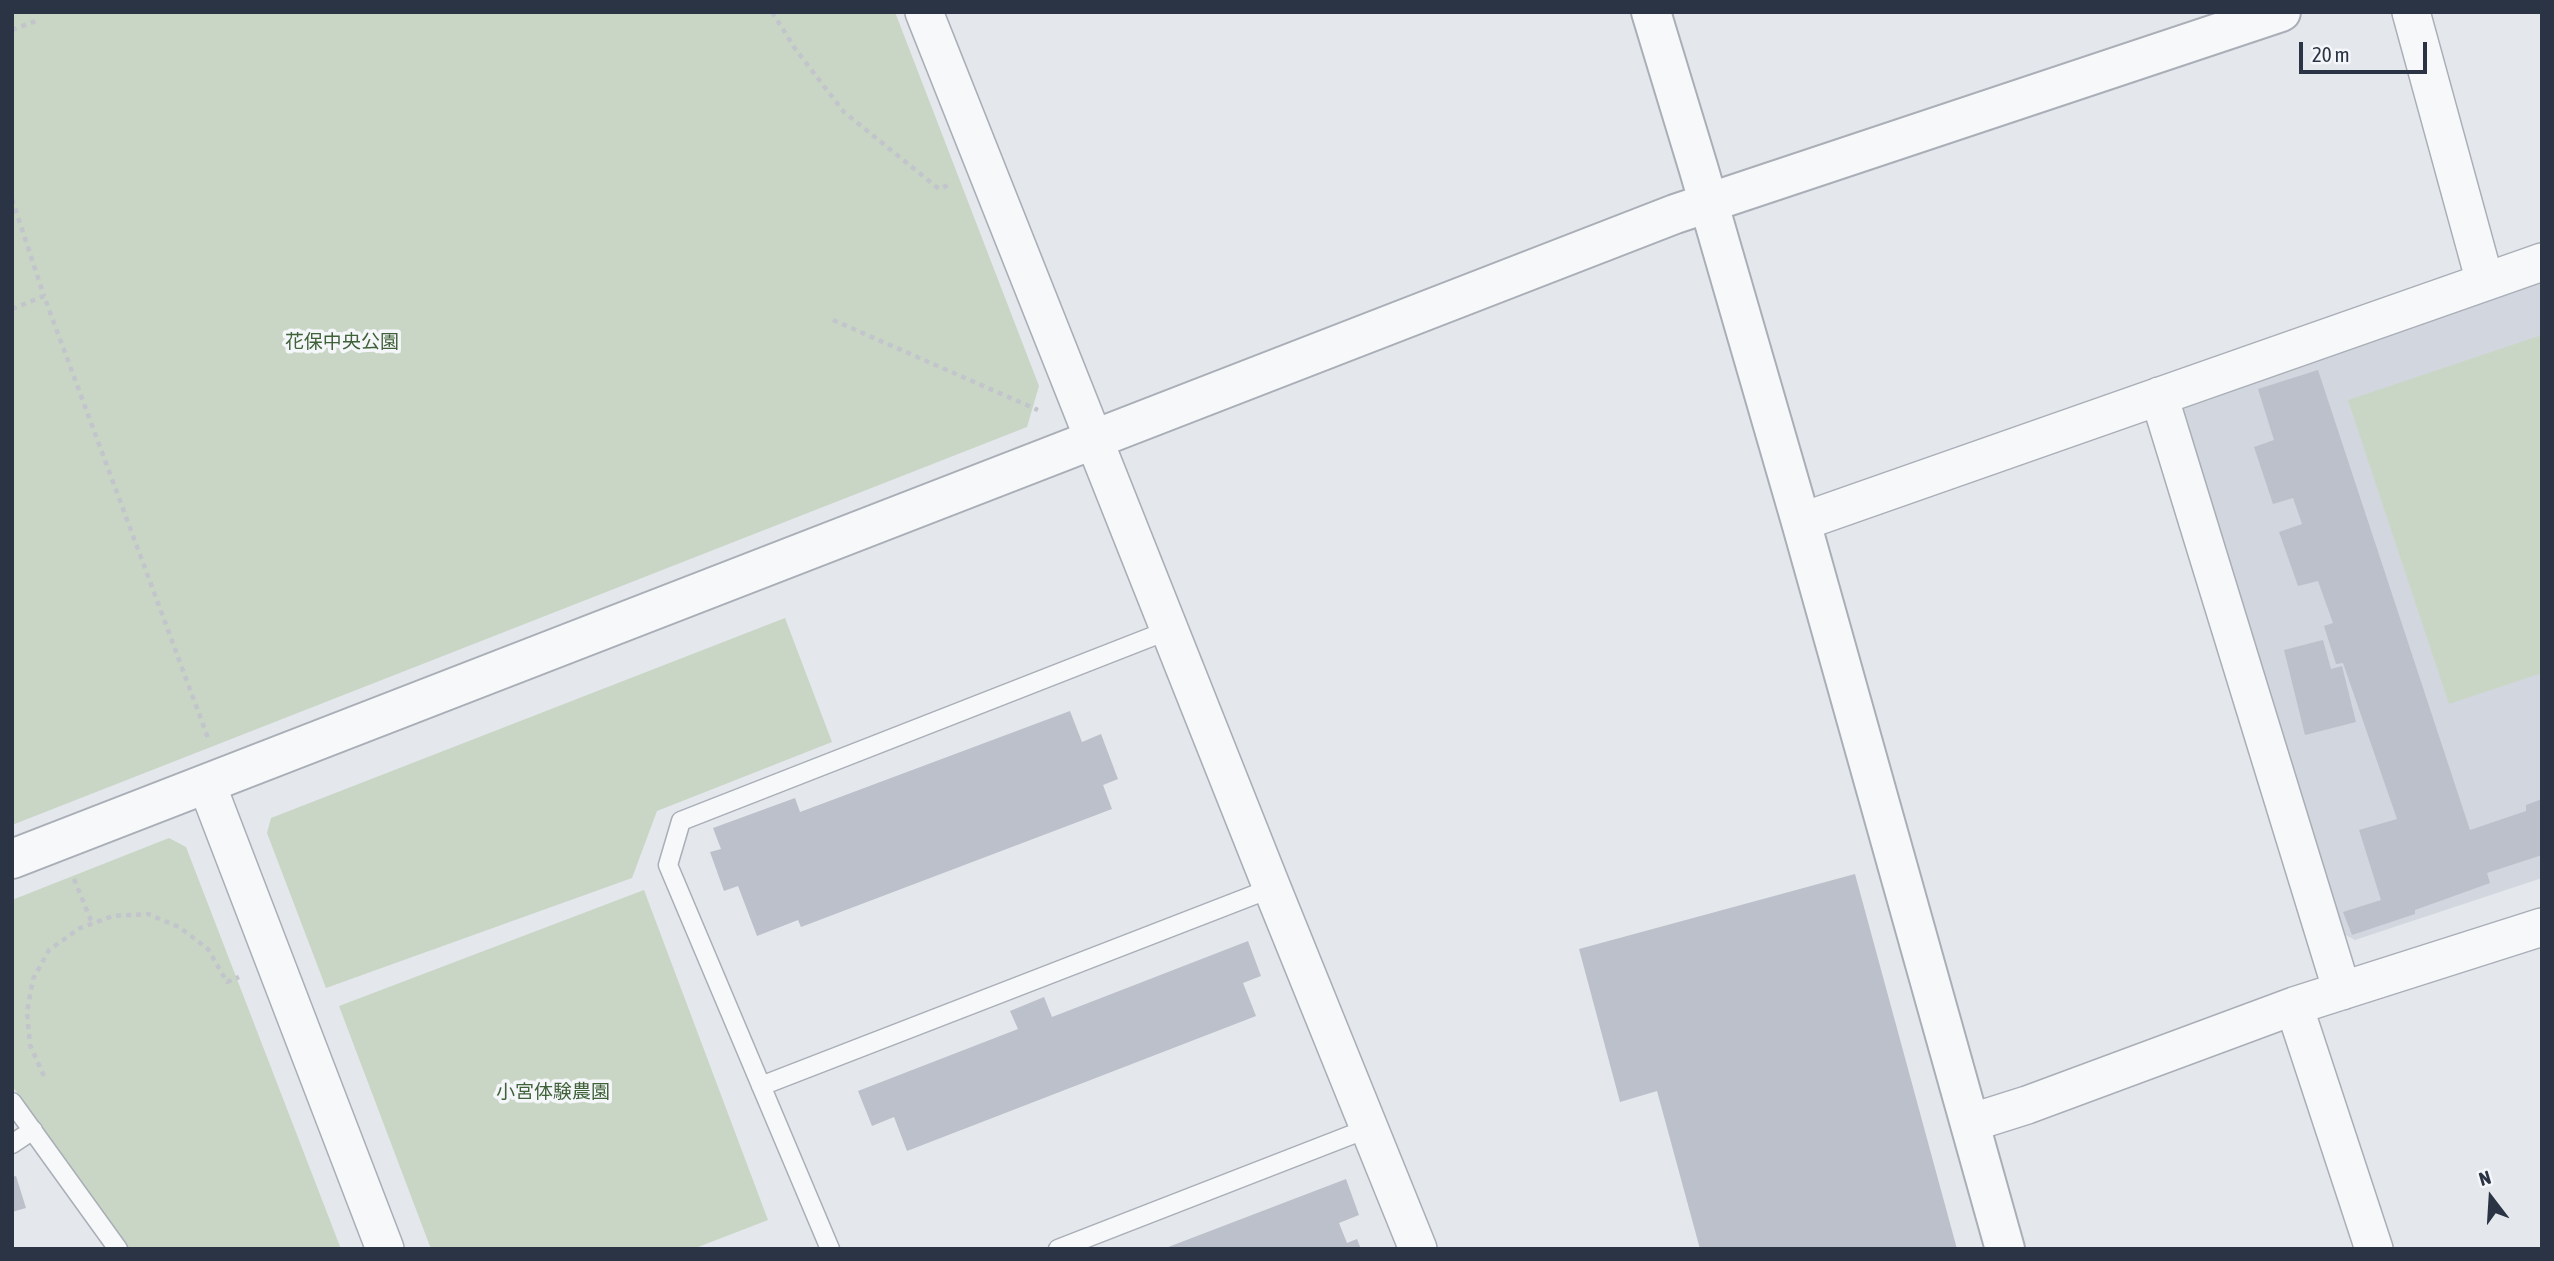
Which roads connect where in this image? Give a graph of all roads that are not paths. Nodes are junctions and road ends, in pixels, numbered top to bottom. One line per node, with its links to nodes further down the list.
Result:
1 (924, 12): 9 (street)
2 (1651, 12): 5 (street)
3 (2281, 12): 5 (street)
4 (2411, 12): 7 (street)
5 (1708, 202): 9 (street); 10 (street)
6 (2542, 262): 7 (street)
7 (2485, 282): 8 (street)
8 (2159, 396): 10 (street); 16 (street)
9 (1094, 440): 11 (street); 12 (street)
10 (1801, 522): 20 (street)
11 (1169, 630): 14 (street); 18 (lane)
12 (207, 785): 13 (street); 25 (street)
13 (12, 859)
14 (1272, 888): 18 (lane); 21 (street)
15 (2542, 927): 16 (street)
16 (2342, 991): 17 (street)
17 (2294, 1006): 20 (street); 30 (street)
18 (761, 1086): 26 (lane)
19 (12, 1102): 22 (lane)
20 (1970, 1123): 29 (street)
21 (1369, 1128): 27 (lane); 28 (street)
22 (33, 1130): 23 (lane); 24 (lane)
23 (12, 1144)
24 (118, 1249)
25 (385, 1249)
26 (830, 1249)
27 (1058, 1249)
28 (1418, 1249)
29 (2005, 1249)
30 (2374, 1249)

